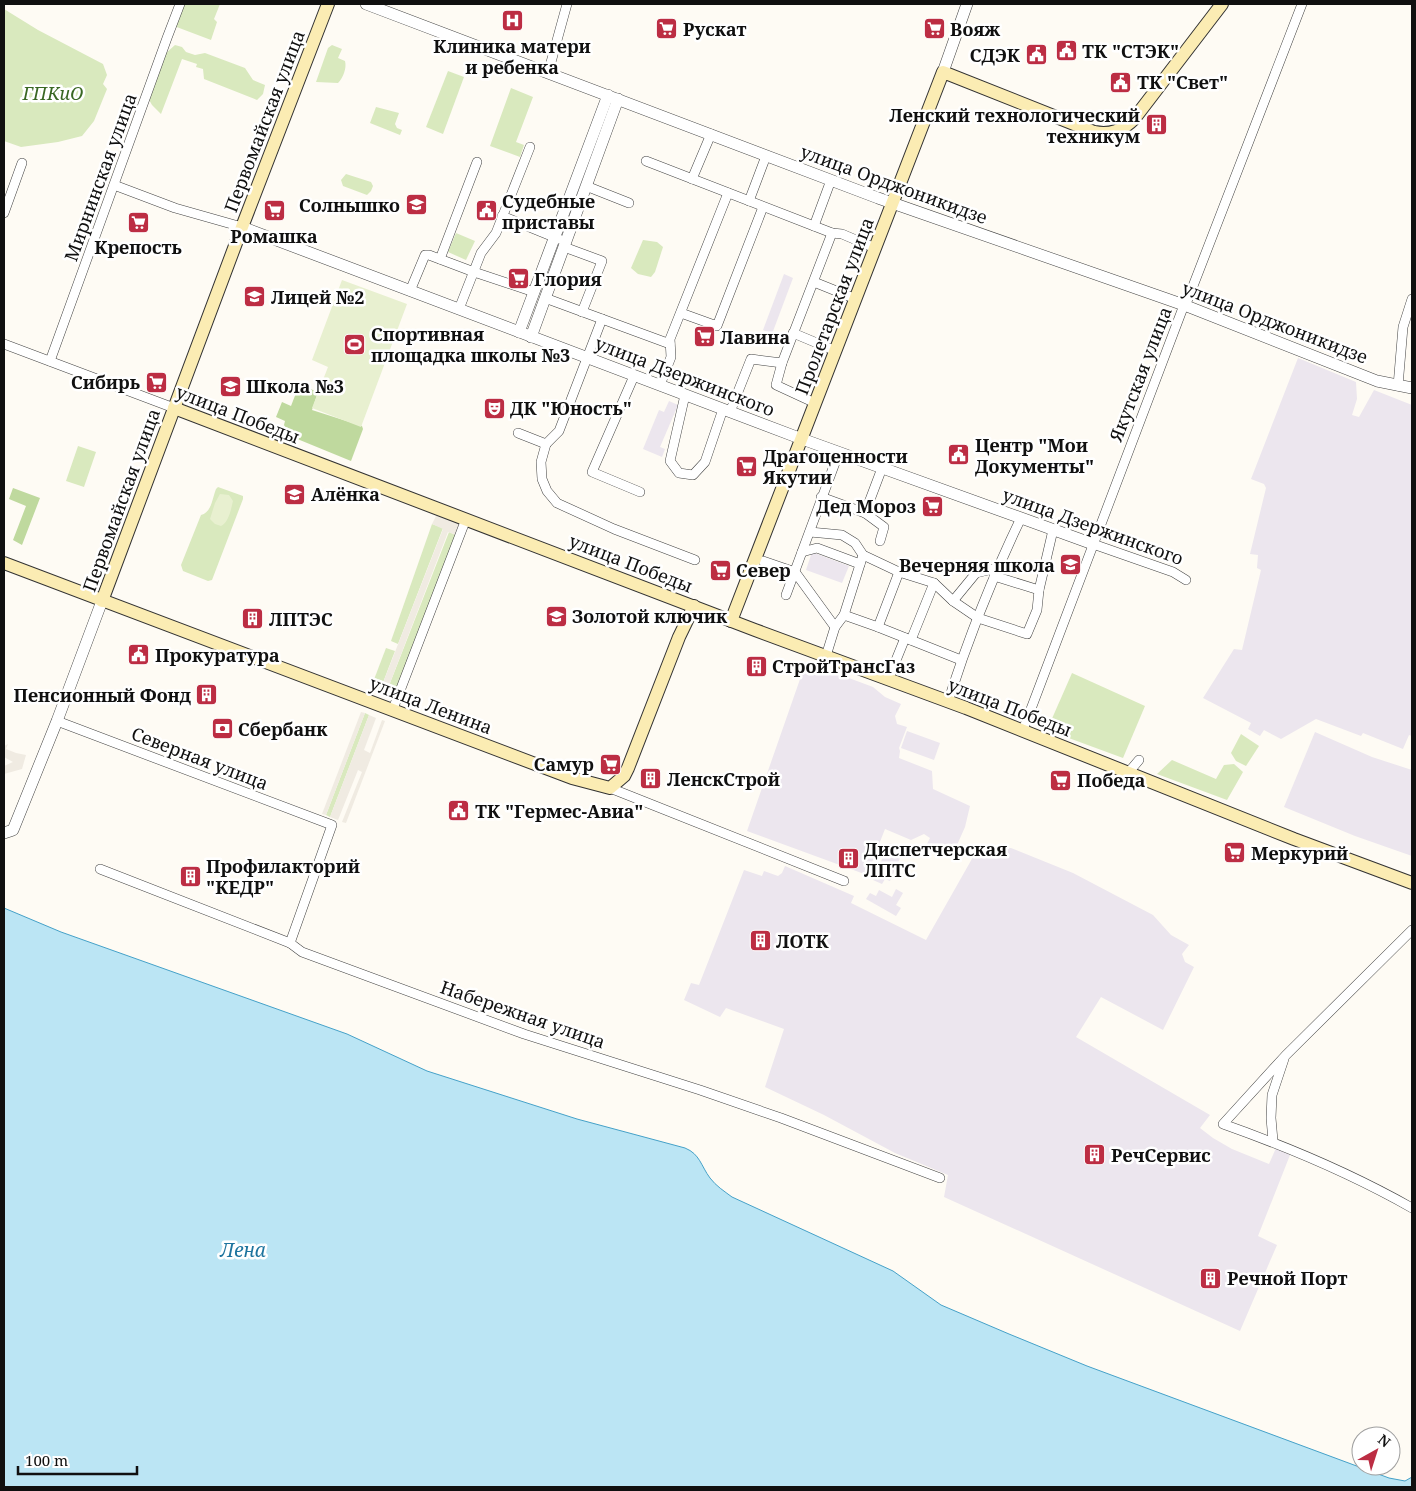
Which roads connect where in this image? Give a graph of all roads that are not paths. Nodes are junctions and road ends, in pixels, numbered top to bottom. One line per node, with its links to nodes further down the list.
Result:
1 (180, 4): 19 (street, Мирнинская улица)
2 (328, 4): 29 (main road, Первомайская улица)
3 (366, 4): 9 (street, улица Орджоникидзе)
4 (567, 4): 9 (street)
5 (968, 4): 8 (street, Пролетарская улица)
6 (1222, 4): 8 (main road)
7 (1302, 4): 41 (street, Якутская улица)
8 (943, 72): 24 (main road, Пролетарская улица)
9 (548, 73): 10 (street, улица Орджоникидзе)
10 (613, 97): 11 (street, улица Орджоникидзе); 20 (street); 31 (street)
11 (711, 134): 13 (street, улица Орджоникидзе); 17 (street)
12 (530, 147): 27 (street)
13 (766, 156): 18 (street, улица Орджоникидзе); 22 (street)
14 (646, 161): 17 (street)
15 (477, 162): 33 (street)
16 (22, 163): 26 (street)
17 (692, 179): 21 (street)
18 (831, 180): 24 (street, улица Орджоникидзе); 28 (street)
19 (114, 185): 29 (street, улица Дзержинского); 53 (street, Мирнинская улица)
20 (586, 186): 23 (street); 31 (street)
21 (728, 193): 22 (street); 44 (street)
22 (749, 201): 25 (street)
23 (629, 203)
24 (893, 203): 32 (main road, Пролетарская улица); 41 (street, улица Орджоникидзе)
25 (763, 207): 28 (street); 44 (street)
26 (4, 213)
27 (502, 216): 31 (street); 34 (street)
28 (814, 226): 30 (street)
29 (242, 227): 36 (street, улица Дзержинского); 61 (main road, Первомайская улица)
30 (832, 233): 32 (street); 35 (street)
31 (561, 242): 37 (street); 38 (street); 43 (street)
32 (876, 248): 40 (main road, Пролетарская улица)
33 (440, 259): 34 (street); 36 (street)
34 (474, 272): 37 (street); 42 (street)
35 (814, 282): 40 (street); 47 (street)
36 (410, 291): 42 (street, улица Дзержинского)
37 (534, 292): 46 (street)
38 (545, 298): 43 (street); 48 (street)
39 (1412, 298): 57 (street)
40 (856, 299): 51 (main road, Пролетарская улица)
41 (1184, 305): 57 (street, улица Орджоникидзе); 76 (street, Якутская улица)
42 (459, 309): 46 (street, улица Дзержинского)
43 (582, 312): 45 (street)
44 (681, 314): 50 (street)
45 (602, 319): 50 (street); 52 (street)
46 (519, 332): 48 (street, улица Дзержинского)
47 (794, 334): 51 (street); 54 (street)
48 (531, 336): 52 (street, улица Дзержинского)
49 (4, 344): 53 (street, улица Победы)
50 (670, 344): 56 (street)
51 (836, 351): 60 (main road, Пролетарская улица)
52 (588, 358): 55 (street, улица Дзержинского); 65 (street)
53 (50, 361): 61 (street, улица Победы)
54 (782, 362): 60 (street); 62 (street)
55 (634, 376): 56 (street, улица Дзержинского); 68 (street)
56 (660, 385): 59 (street, улица Дзержинского)
57 (1398, 386): 58 (street, улица Орджоникидзе)
58 (1412, 388)
59 (685, 395): 62 (street, улица Дзержинского); 62 (street)
60 (815, 404): 64 (main road, Пролетарская улица)
61 (174, 408): 72 (main road, улица Победы); 89 (main road, Первомайская улица)
62 (726, 410): 64 (street, улица Дзержинского)
63 (518, 433): 65 (street)
64 (802, 439): 66 (street, улица Дзержинского); 94 (main road, Пролетарская улица)
65 (546, 444): 78 (street)
66 (838, 452): 67 (street, улица Дзержинского); 69 (street)
67 (882, 468): 70 (street); 71 (street, улица Дзержинского)
68 (640, 492)
69 (821, 497): 70 (street); 74 (street)
70 (865, 513): 75 (street)
71 (1021, 518): 73 (street, улица Дзержинского); 84 (street)
72 (466, 519): 91 (main road, улица Победы); 102 (street)
73 (1053, 530): 76 (street, улица Дзержинского); 87 (street)
74 (810, 532): 77 (street); 79 (street)
75 (880, 541)
76 (1093, 544): 85 (street, улица Дзержинского); 104 (street, Якутская улица)
77 (802, 552): 79 (street); 82 (street)
78 (695, 560)
79 (861, 560): 83 (street); 92 (street)
80 (763, 561): 82 (street)
81 (4, 563): 89 (main road, улица Ленина)
82 (795, 572): 88 (street); 95 (street)
83 (899, 572): 86 (street); 96 (street)
84 (996, 572): 87 (street); 90 (street); 93 (street)
85 (1186, 580)
86 (934, 583): 90 (street); 97 (street)
87 (1039, 590): 93 (street)
88 (786, 595)
89 (102, 601): 102 (main road, улица Ленина); 103 (street, Первомайская улица)
90 (953, 601): 93 (street)
91 (694, 606): 94 (main road, улица Победы); 107 (main road)
92 (844, 615): 95 (street); 96 (street)
93 (978, 618): 99 (street)
94 (731, 621): 98 (main road, улица Победы)
95 (835, 627): 98 (street)
96 (878, 627): 97 (street)
97 (908, 639): 99 (street); 100 (street)
98 (826, 656): 100 (main road, улица Победы)
99 (961, 660): 101 (street)
100 (888, 680): 101 (main road, улица Победы)
101 (948, 702): 104 (main road, улица Победы)
102 (393, 710): 107 (main road, улица Ленина)
103 (57, 722): 108 (street, Первомайская улица); 113 (street, Северная улица)
104 (1023, 730): 106 (main road, улица Победы)
105 (1139, 760): 106 (street)
106 (1128, 772): 111 (main road, улица Победы)
107 (610, 788): 110 (street, улица Ленина)
108 (4, 833)
109 (100, 869): 113 (street, Набережная улица)
110 (844, 881)
111 (1412, 882)
112 (1412, 930): 114 (street)
113 (290, 943): 116 (street, Набережная улица)
114 (1286, 1056): 115 (street); 115 (street)
115 (1273, 1141): 117 (street)
116 (940, 1178)
117 (1412, 1208)

